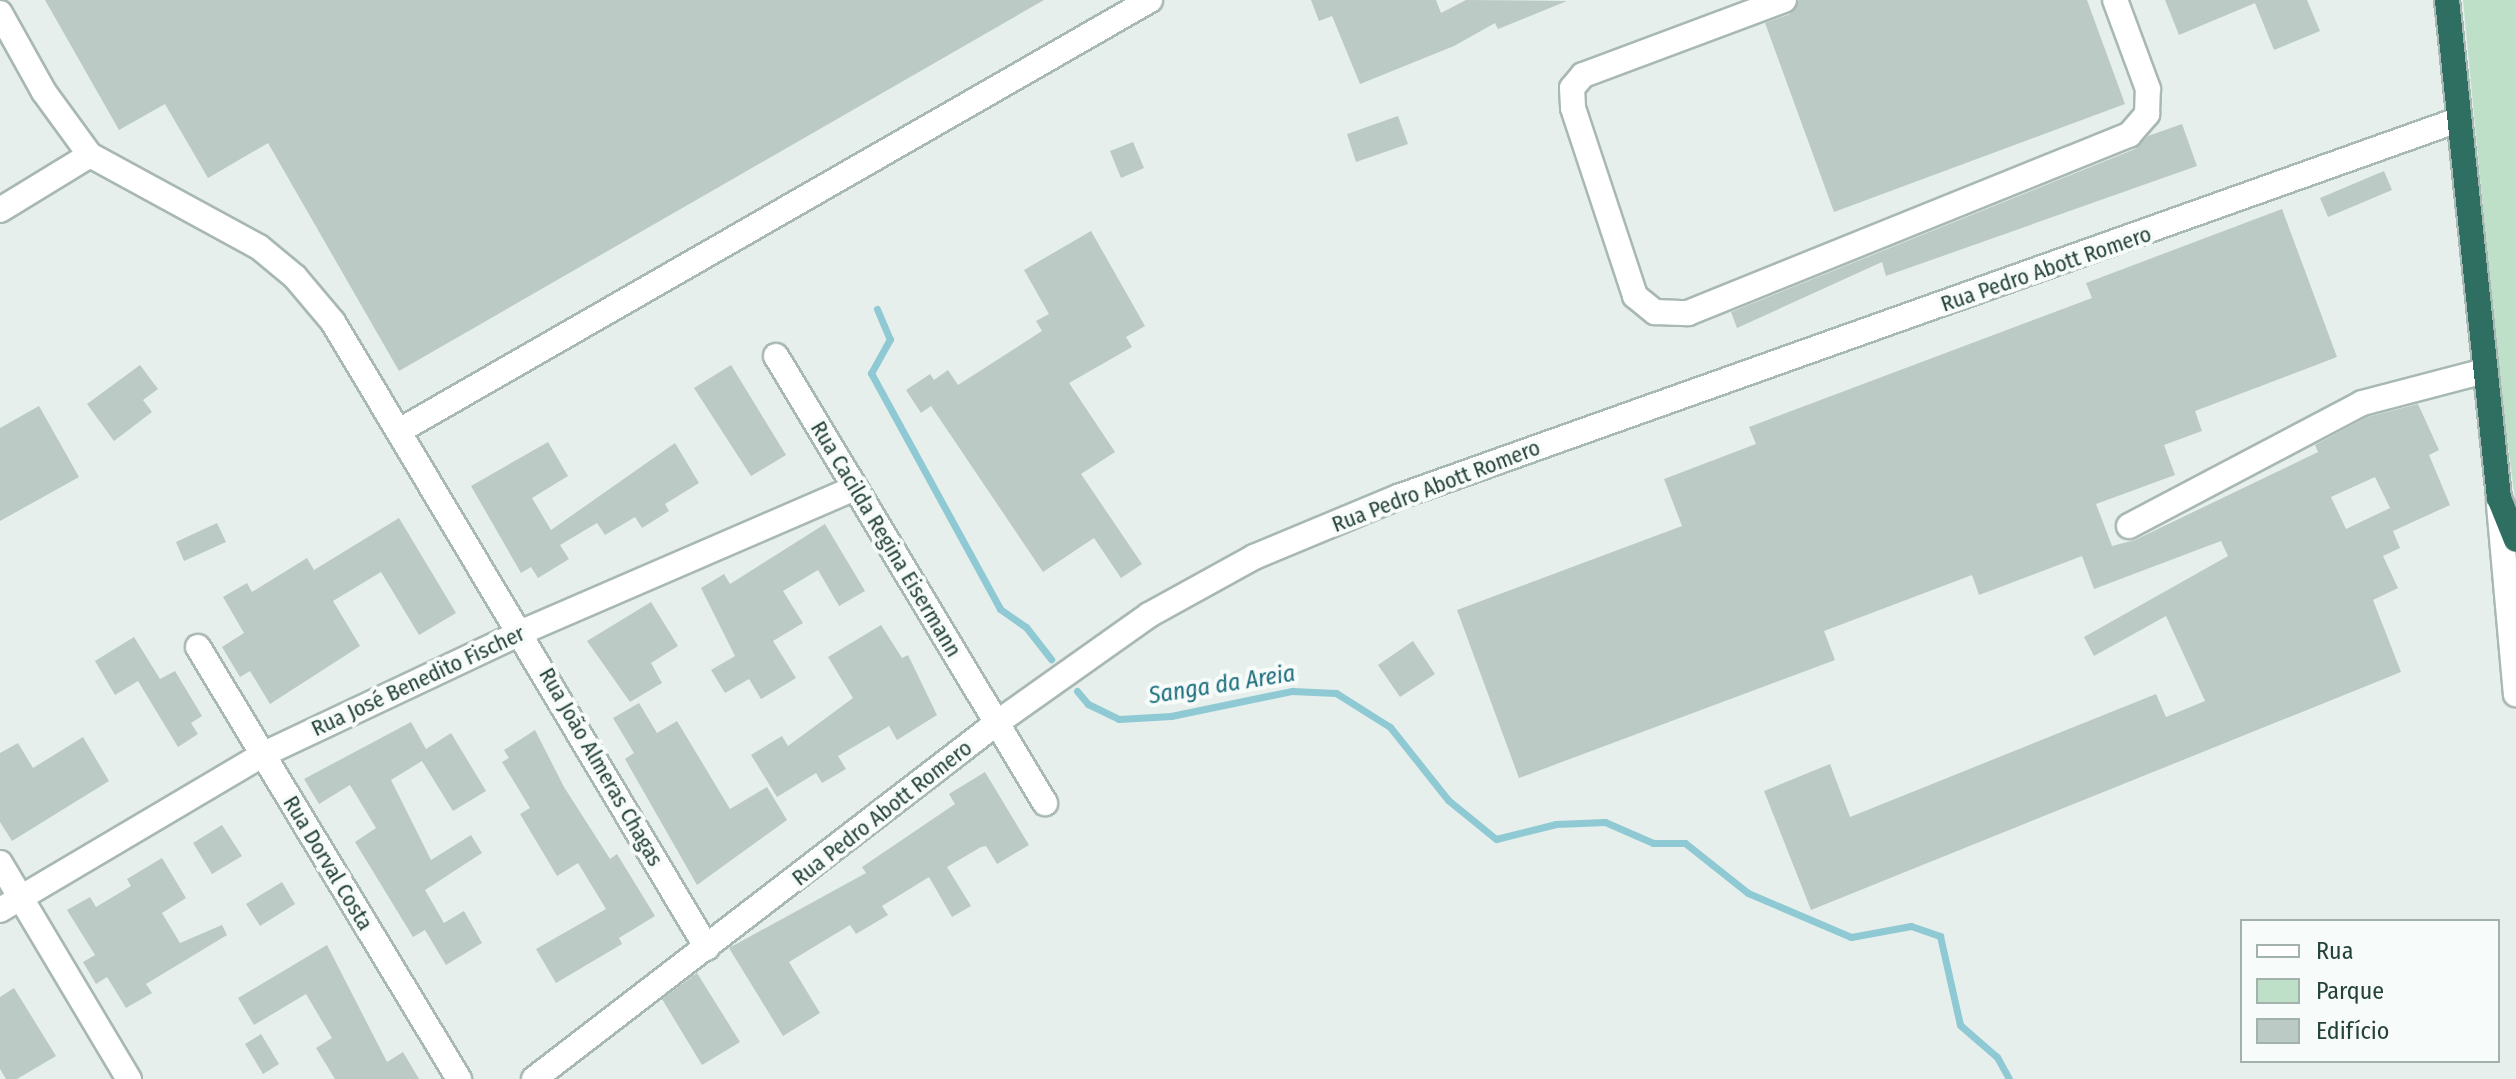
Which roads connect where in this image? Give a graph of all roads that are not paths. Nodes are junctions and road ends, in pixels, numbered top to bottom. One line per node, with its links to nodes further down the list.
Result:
1 (1150, 0): 11 (street)
2 (1784, 0): 3 (street)
3 (2115, 0)
4 (2447, 0): 6 (highway)
5 (0, 13): 7 (street)
6 (2458, 120): 10 (highway); 19 (street, Rua Pedro Abott Romero)
7 (90, 155): 8 (street); 11 (street, Rua João Almeras Chagas)
8 (0, 210)
9 (776, 356): 12 (street, Rua Cacilda Regina Eisermann)
10 (2485, 371): 13 (highway); 14 (street)
11 (399, 431): 16 (street, Rua João Almeras Chagas)
12 (854, 488): 16 (street, Rua José Benedito Fischer); 19 (street, Rua Cacilda Regina Eisermann)
13 (2499, 498): 15 (highway); 18 (street)
14 (2129, 526)
15 (2516, 540)
16 (522, 632): 20 (street, Rua José Benedito Fischer); 24 (street, Rua João Almeras Chagas)
17 (198, 647): 20 (street, Rua Dorval Costa)
18 (2516, 694)
19 (998, 722): 21 (street, Rua Cacilda Regina Eisermann); 24 (street, Rua Pedro Abott Romero)
20 (262, 755): 23 (street, Rua José Benedito Fischer); 26 (street, Rua Dorval Costa)
21 (1045, 803)
22 (0, 863): 23 (street)
23 (10, 904): 25 (street)
24 (707, 948): 27 (street, Rua Pedro Abott Romero)
25 (129, 1079)
26 (459, 1079)
27 (534, 1079)

